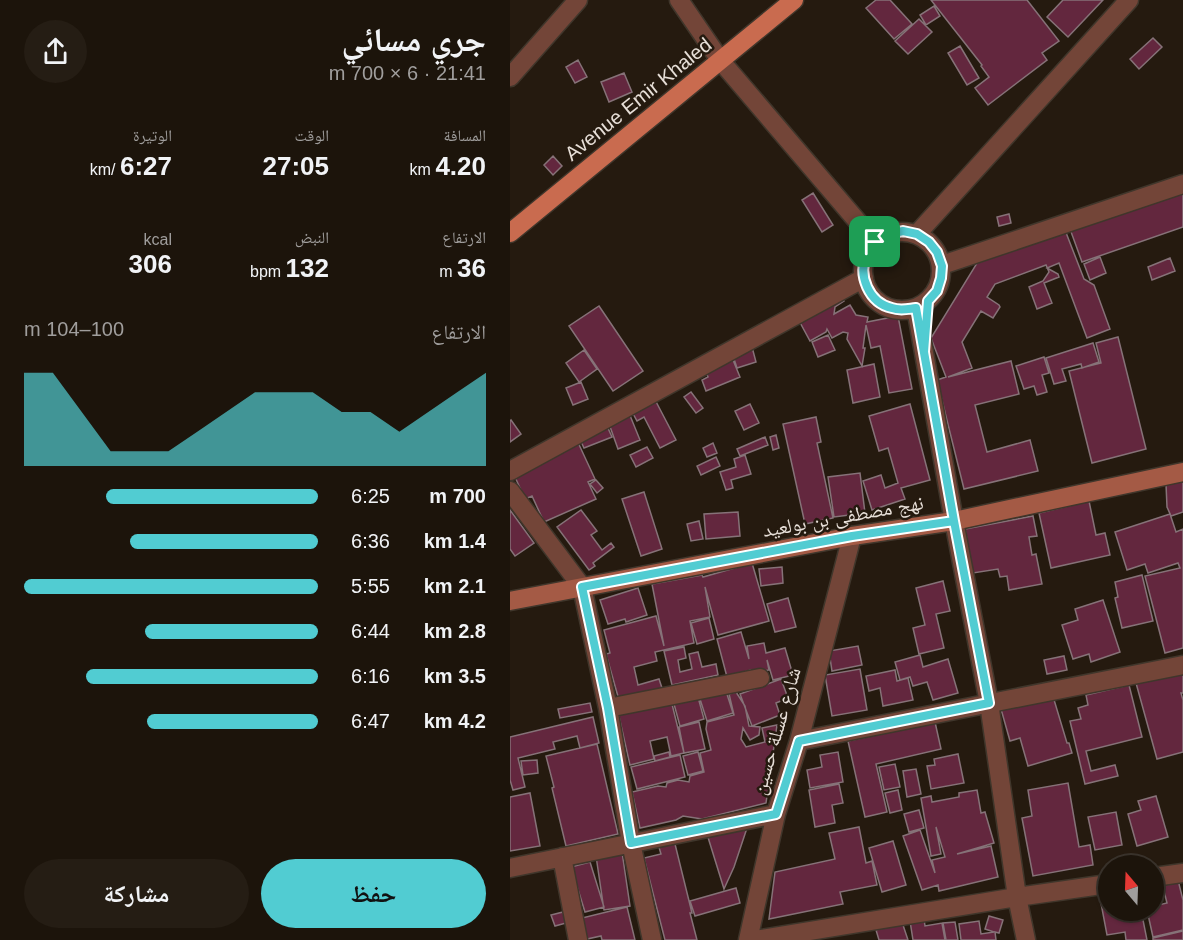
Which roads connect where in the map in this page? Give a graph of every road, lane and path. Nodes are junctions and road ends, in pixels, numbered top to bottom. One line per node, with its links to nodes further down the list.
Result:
1 (578, 0): 6 (street)
2 (679, 0): 5 (street)
3 (794, 0): 5 (main road, Avenue Emir Khaled)
4 (1129, 0): 9 (street)
5 (720, 60): 8 (main road, Avenue Emir Khaled); 10 (street)
6 (510, 77)
7 (1183, 184): 11 (street)
8 (510, 232)
9 (917, 234): 10 (street); 11 (street)
10 (875, 242): 12 (street)
11 (942, 266): 13 (street)
12 (864, 278): 13 (street); 14 (street)
13 (922, 304): 17 (street)
14 (510, 471)
15 (1183, 472): 17 (main road, نهج مصطفى بن بولعيد)
16 (510, 491): 19 (street)
17 (954, 521): 18 (main road, نهج مصطفى بن بولعيد); 23 (street)
18 (852, 536): 19 (main road, نهج مصطفى بن بولعيد); 25 (street, شارع عسلة حسين)
19 (582, 587): 20 (main road, نهج مصطفى بن بولعيد); 24 (street)
20 (510, 601)
21 (1183, 665): 23 (street)
22 (760, 678): 24 (street)
23 (989, 703): 25 (street); 33 (street)
24 (608, 708): 27 (street)
25 (799, 741): 26 (street, شارع عسلة حسين)
26 (776, 814): 27 (street); 36 (street, شارع عسلة حسين)
27 (631, 843): 28 (street); 35 (street)
28 (562, 857): 29 (street); 34 (street)
29 (510, 868)
30 (1183, 873): 31 (street)
31 (1164, 876)
32 (1098, 885): 33 (street)
33 (1017, 897): 37 (street); 38 (street)
34 (578, 940)
35 (652, 940)
36 (748, 940)
37 (755, 940)
38 (1026, 940)

